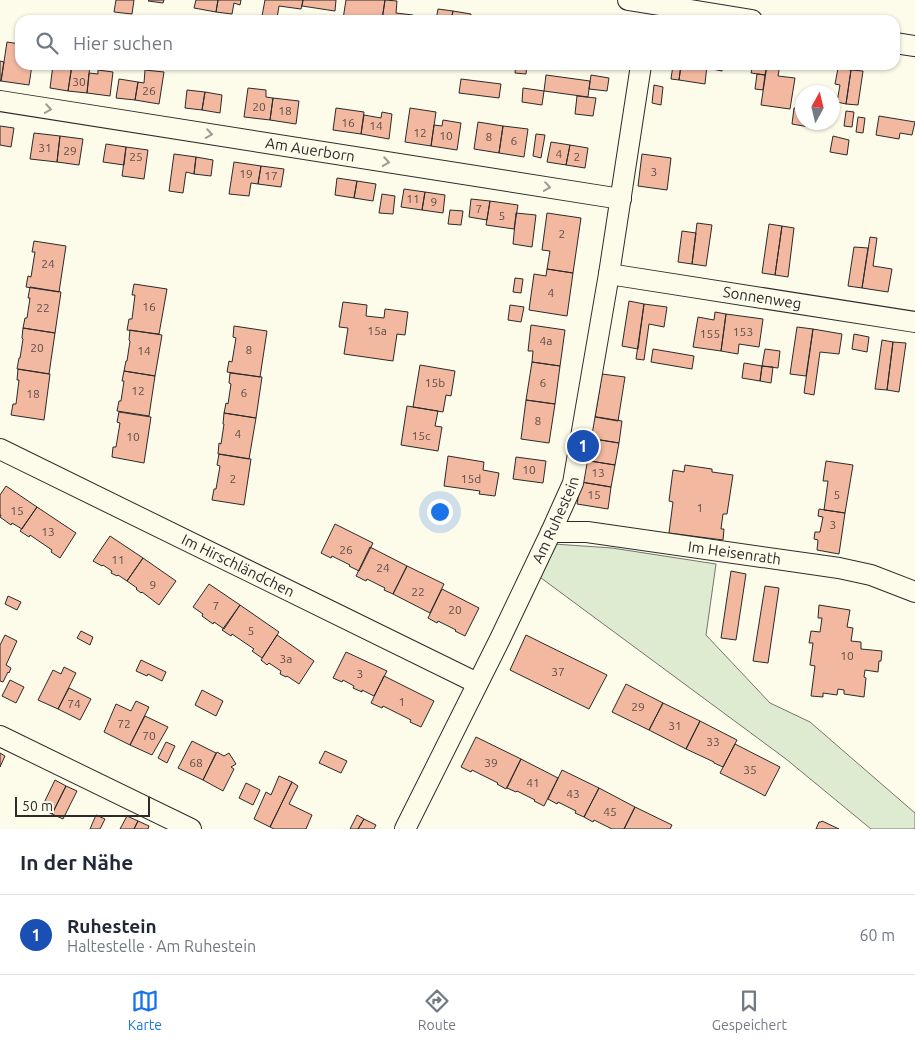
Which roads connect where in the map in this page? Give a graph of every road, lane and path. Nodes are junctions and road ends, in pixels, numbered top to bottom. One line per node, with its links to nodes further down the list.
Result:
1 (628, 0): 2 (street)
2 (649, 12): 3 (street)
3 (688, 15)
4 (900, 44): 5 (street)
5 (915, 46)
6 (640, 70): 8 (street, Am Ruhestein)
7 (0, 101): 8 (street, Am Auerborn, one-way to 8)
8 (621, 199): 9 (street, Am Ruhestein)
9 (609, 274): 10 (street, Sonnenweg); 12 (street, Am Ruhestein)
10 (915, 322)
11 (0, 449): 14 (street, Im Hirschländchen)
12 (552, 532): 13 (street, Im Heisenrath); 14 (street, Am Ruhestein)
13 (915, 592)
14 (477, 683): 17 (street, Am Ruhestein)
15 (0, 736): 16 (street)
16 (191, 829)
17 (405, 829)

